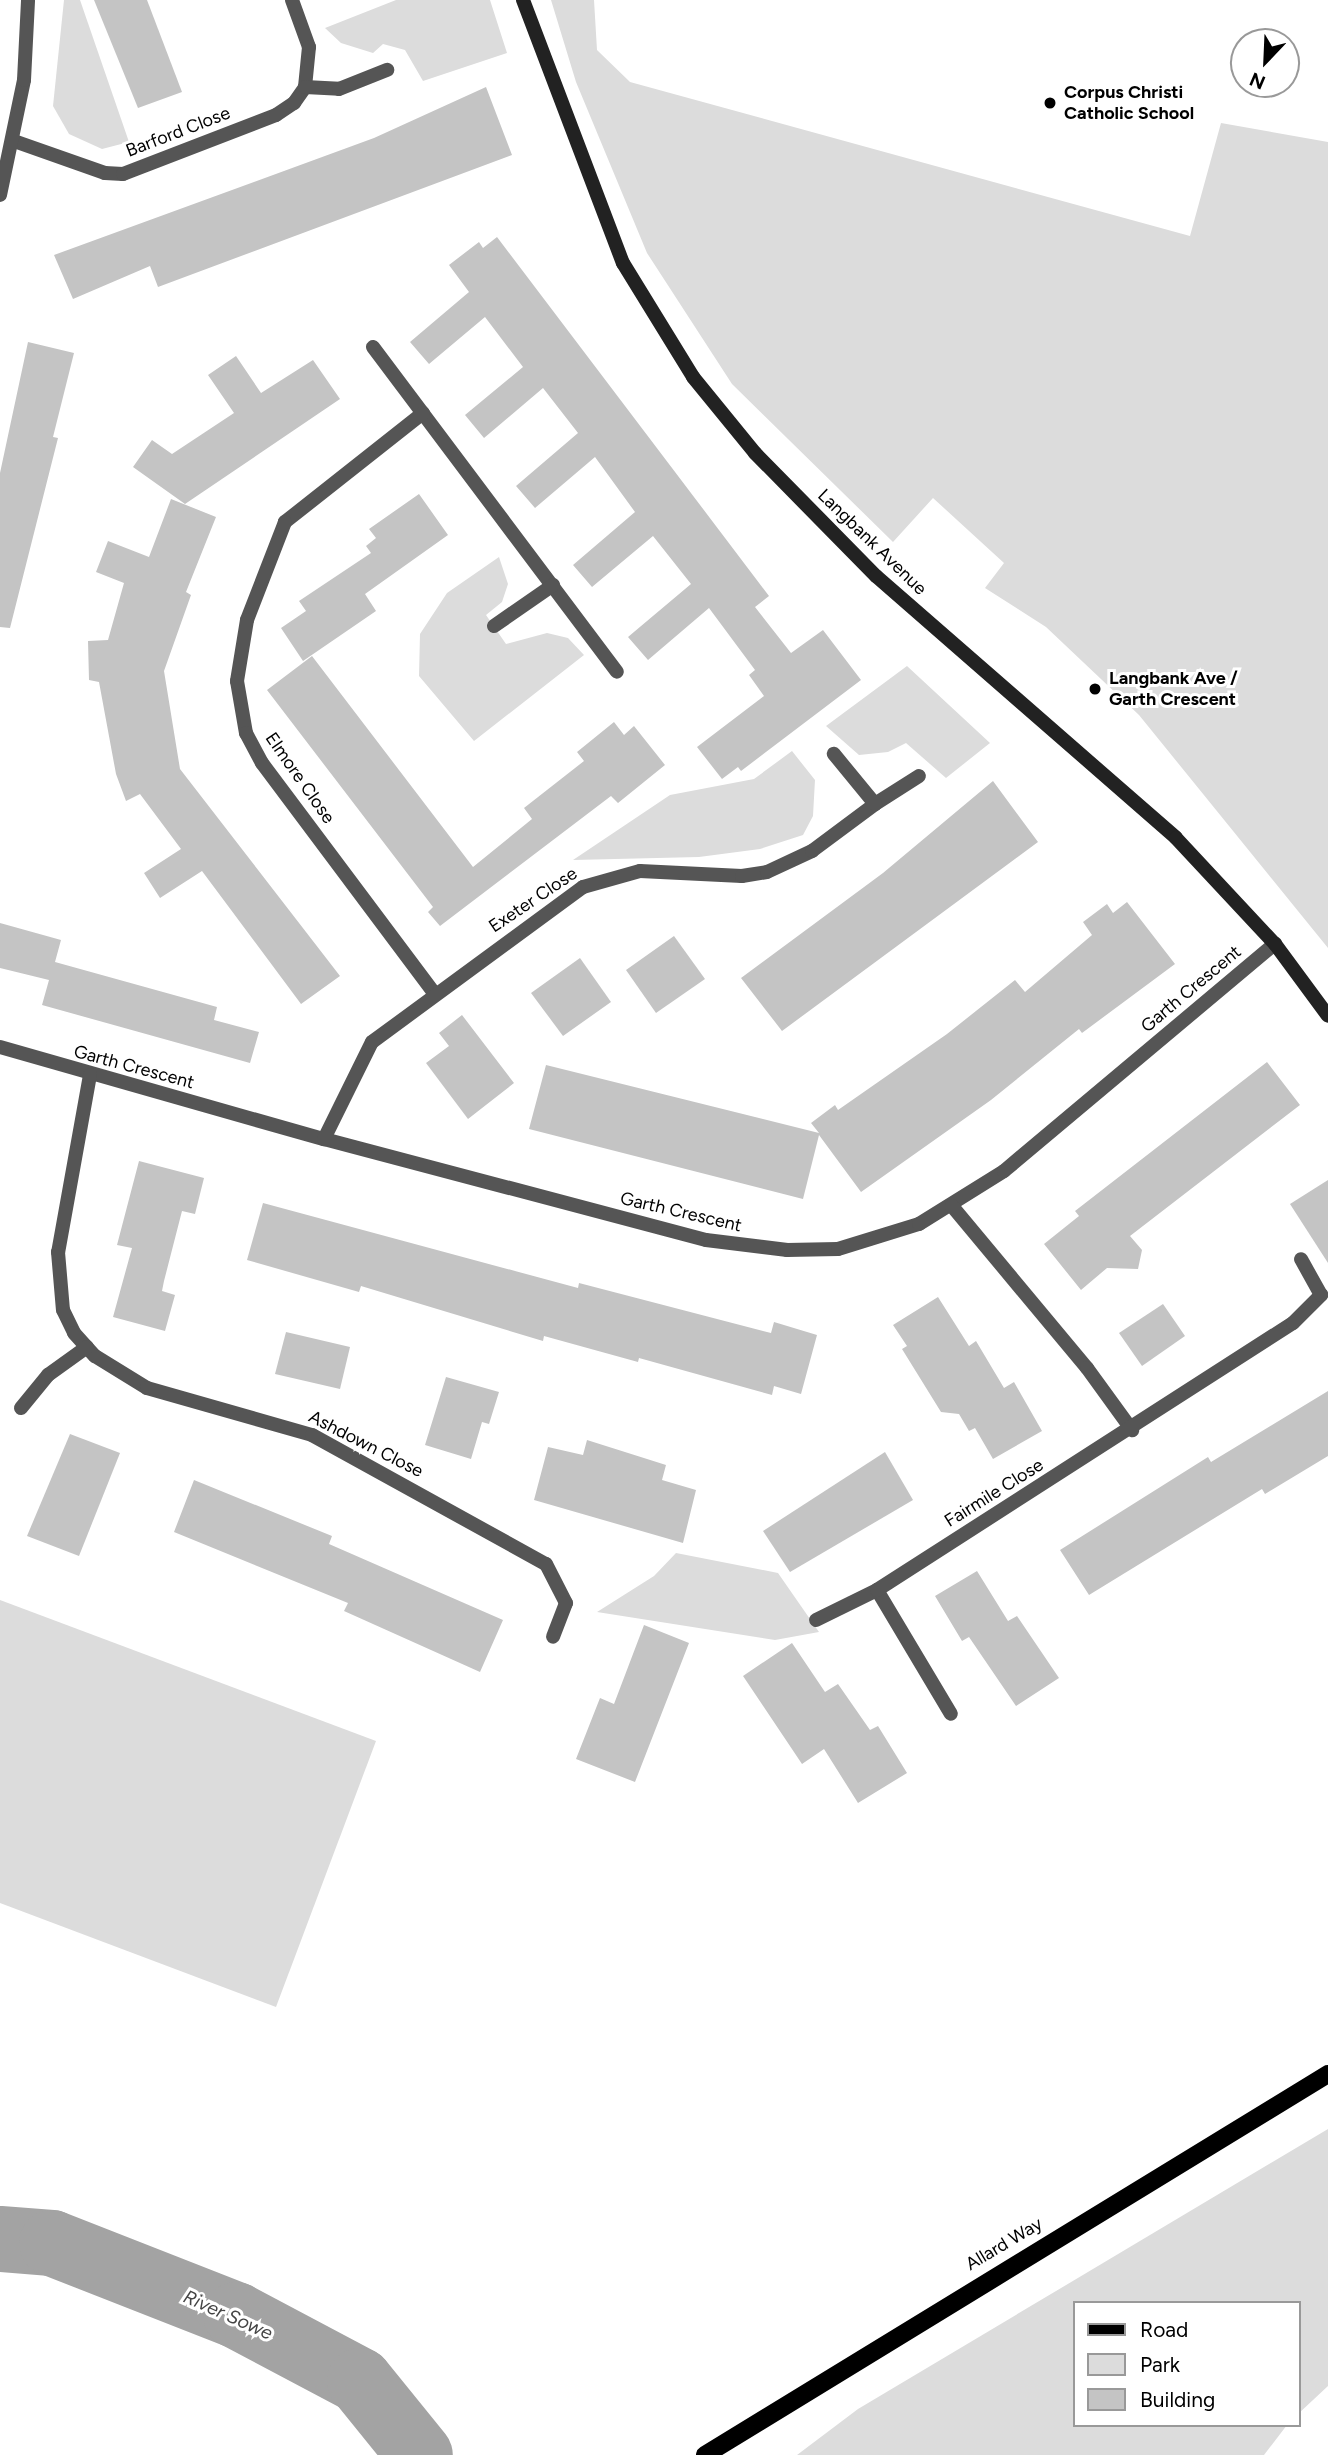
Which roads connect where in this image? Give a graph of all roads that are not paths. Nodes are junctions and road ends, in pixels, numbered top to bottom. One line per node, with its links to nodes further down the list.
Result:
1 (28, 0): 6 (street)
2 (292, 0): 5 (street)
3 (523, 0): 16 (street, Langbank Avenue)
4 (387, 70): 5 (street)
5 (305, 87): 6 (street, Barford Close)
6 (14, 141): 7 (street)
7 (0, 195)
8 (373, 347): 9 (street)
9 (423, 413): 10 (street); 17 (street, Elmore Close)
10 (553, 584): 11 (street); 12 (street)
11 (494, 626)
12 (617, 672)
13 (834, 754): 15 (street)
14 (919, 776): 15 (street, Exeter Close)
15 (875, 804): 17 (street, Exeter Close)
16 (1275, 944): 18 (street, Langbank Avenue); 22 (street, Garth Crescent)
17 (434, 993): 21 (street, Exeter Close)
18 (1328, 1016)
19 (0, 1047): 20 (street, Garth Crescent)
20 (90, 1075): 21 (street, Garth Crescent); 25 (street, Ashdown Close)
21 (324, 1139): 22 (street, Garth Crescent)
22 (953, 1206): 27 (street)
23 (1301, 1259): 24 (street, Fairmile Close)
24 (1325, 1296): 27 (street, Fairmile Close)
25 (87, 1347): 26 (street); 30 (street, Ashdown Close)
26 (22, 1408)
27 (1132, 1430): 28 (street, Fairmile Close)
28 (877, 1590): 29 (street, Fairmile Close); 31 (street)
29 (816, 1620)
30 (553, 1637)
31 (951, 1714)
32 (1328, 2074): 33 (main road, Allard Way)
33 (705, 2455)

